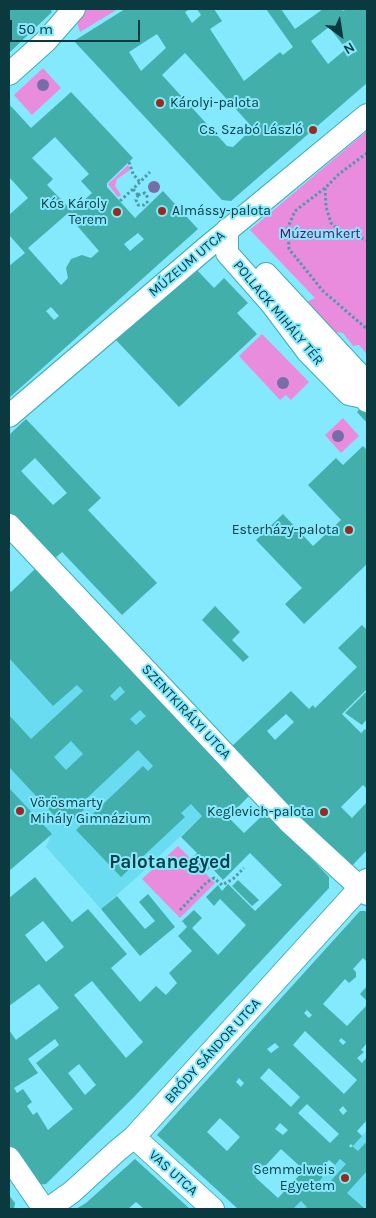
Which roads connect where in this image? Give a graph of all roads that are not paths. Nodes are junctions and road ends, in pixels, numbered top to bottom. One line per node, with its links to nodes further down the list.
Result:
1 (74, 9): 2 (street)
2 (9, 74)
3 (367, 115): 4 (street, MÚZEUM UTCA)
4 (227, 230): 5 (street, POLLACK MIHÁLY TÉR); 6 (street, POLLACK MIHÁLY TÉR); 7 (street, MÚZEUM UTCA)
5 (367, 383)
6 (367, 401)
7 (9, 416)
8 (9, 525): 9 (street, SZENTKIRÁLYI UTCA)
9 (365, 887): 10 (street, BRÓDY SÁNDOR UTCA)
10 (134, 1138): 12 (street, BRÓDY SÁNDOR UTCA); 13 (street, VAS UTCA)
11 (9, 1158): 12 (street)
12 (46, 1209)
13 (213, 1209)

